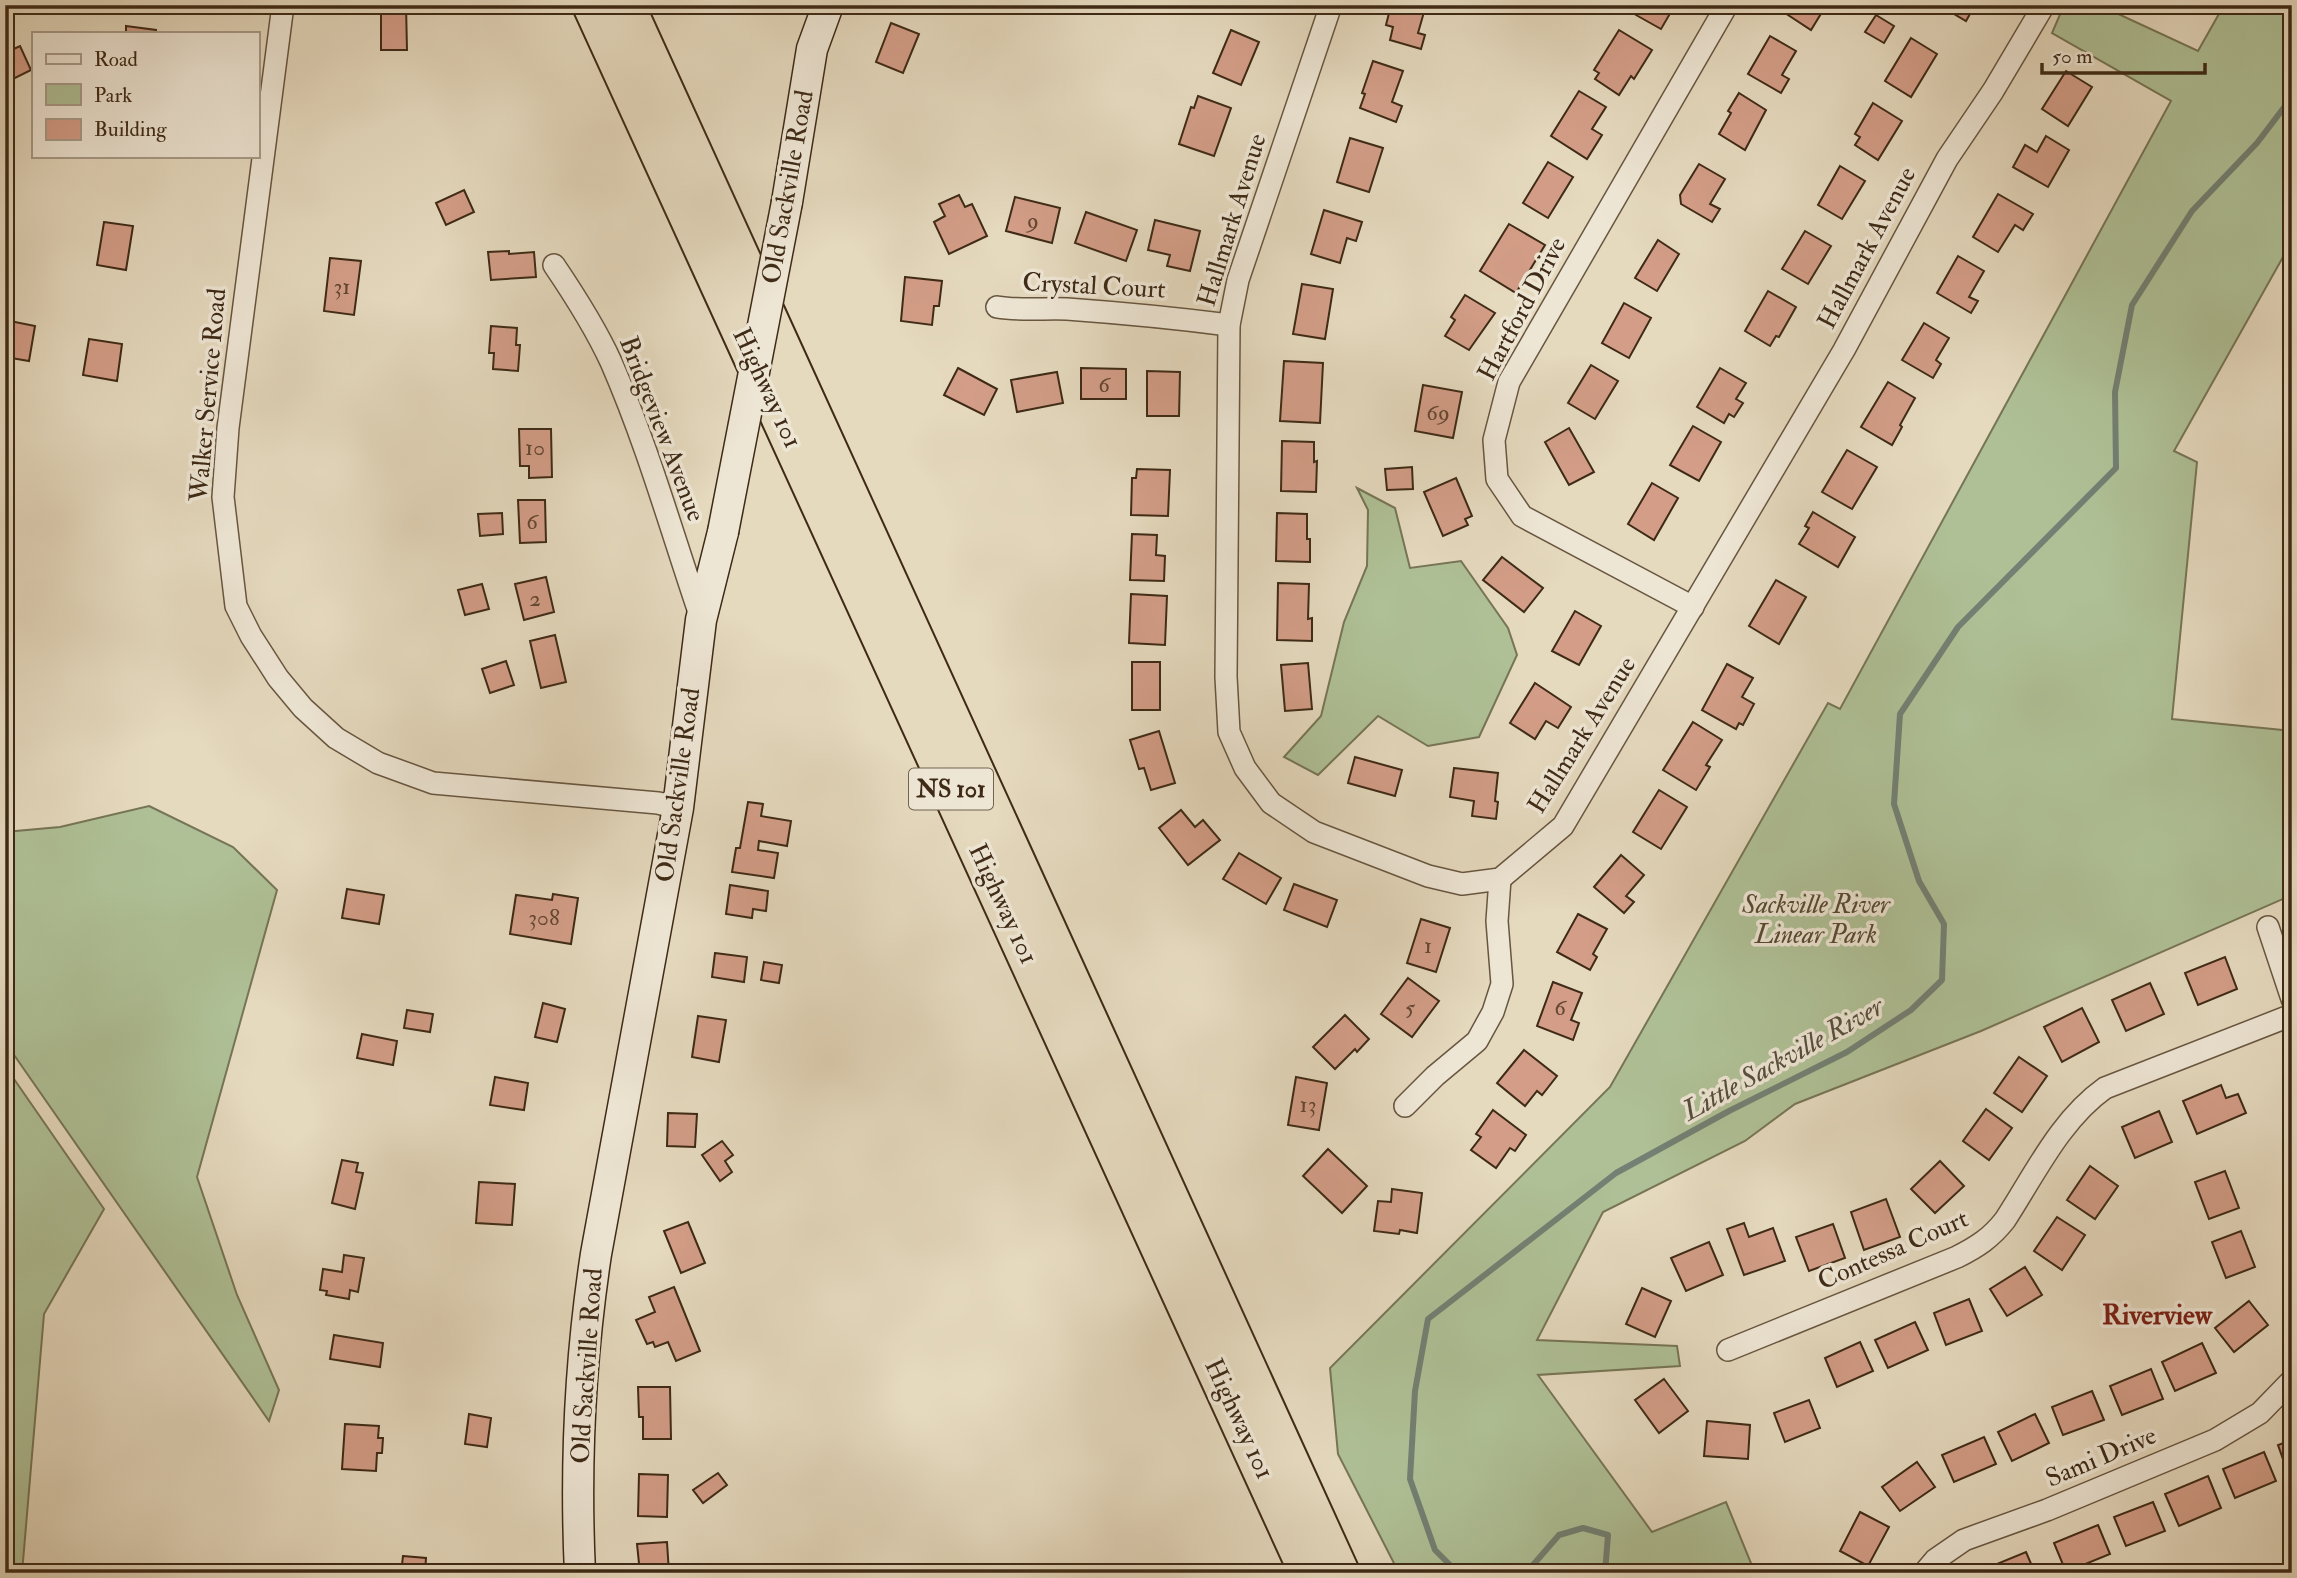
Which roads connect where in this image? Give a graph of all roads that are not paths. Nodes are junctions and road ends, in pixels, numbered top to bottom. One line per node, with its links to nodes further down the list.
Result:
1 (283, 5): 13 (street, Walker Service Road)
2 (592, 5): 22 (highway, Highway 101 / NS 101)
3 (625, 5): 23 (highway, Highway 101 / NS 101)
4 (828, 5): 12 (street, Old Sackville Road, bridge)
5 (1331, 5): 10 (street, Hallmark Avenue)
6 (1727, 5): 11 (street, Hartford Drive)
7 (2044, 5): 11 (street, Hallmark Avenue)
8 (554, 265): 12 (street, Bridgeview Avenue)
9 (997, 307): 10 (street, Crystal Court)
10 (1229, 326): 14 (street, Hallmark Avenue)
11 (1693, 607): 14 (street, Hallmark Avenue)
12 (701, 620): 13 (street, Old Sackville Road)
13 (678, 807): 21 (street, Old Sackville Road)
14 (1500, 879): 18 (street)
15 (2268, 927): 16 (street)
16 (2292, 999)
17 (2292, 1015): 19 (street, Contessa Court)
18 (1405, 1106)
19 (1728, 1350)
20 (2292, 1380): 24 (street, Sami Drive)
21 (580, 1573)
22 (1309, 1573)
23 (1340, 1573)
24 (1924, 1573)

